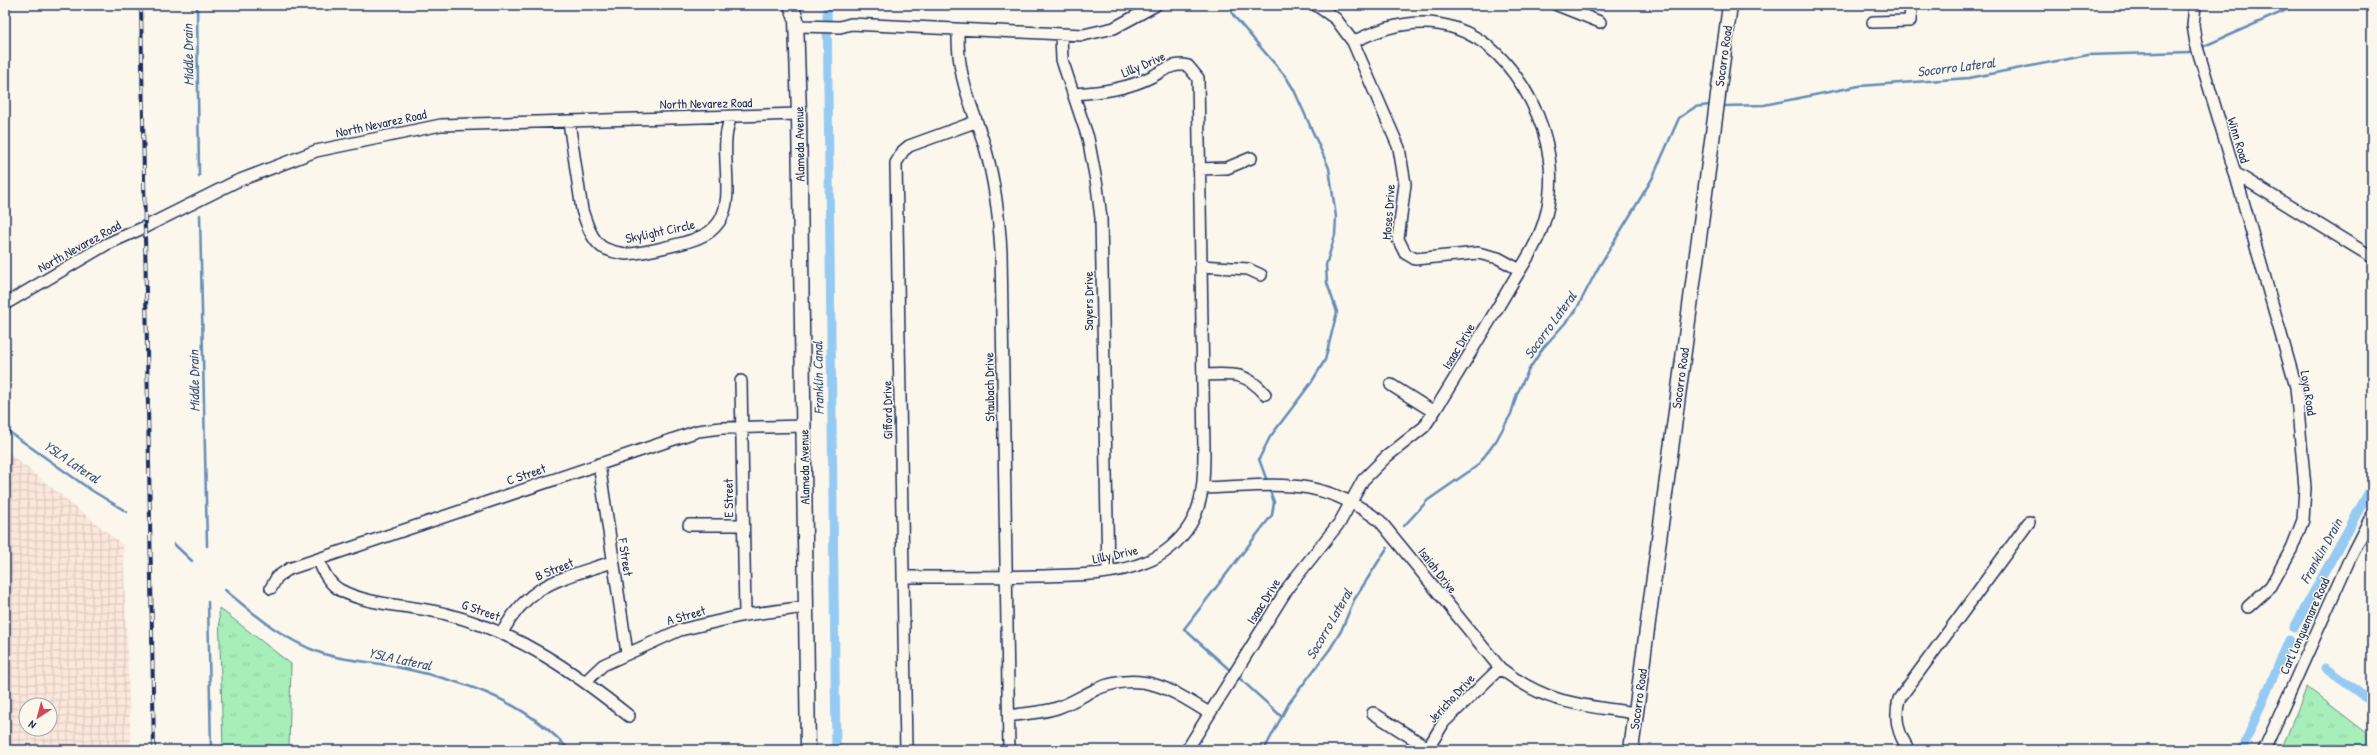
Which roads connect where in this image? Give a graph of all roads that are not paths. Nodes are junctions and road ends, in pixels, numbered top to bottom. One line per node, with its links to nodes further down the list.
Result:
1 (1156, 5): 11 (street)
2 (1316, 5): 12 (street, Moses Drive)
3 (1557, 5): 8 (street)
4 (1730, 5): 55 (main road, Socorro Road)
5 (1911, 5): 9 (street)
6 (2195, 5): 20 (street, Winn Road)
7 (799, 16): 10 (street); 14 (main road, Alameda Avenue)
8 (1600, 22)
9 (1873, 22)
10 (958, 30): 11 (street); 17 (street, Staubach Drive)
11 (1061, 35): 13 (street, Sayers Drive)
12 (1352, 42): 23 (street, Moses Drive); 23 (street, Isaac Drive)
13 (1074, 94): 19 (street, Lilly Drive); 42 (street, Sayers Drive)
14 (799, 114): 15 (street, North Nevarez Road); 31 (main road, Alameda Avenue)
15 (731, 117): 16 (street, North Nevarez Road); 16 (street, Skylight Circle)
16 (569, 122): 25 (street, North Nevarez Road)
17 (975, 122): 43 (street, Staubach Drive); 44 (street, Gifford Drive)
18 (1251, 158): 19 (street)
19 (1199, 169): 22 (street, Lilly Drive)
20 (2235, 173): 21 (street, Winn Road); 47 (street, Loya Road)
21 (2372, 257)
22 (1201, 266): 24 (street); 26 (street, Lilly Drive)
23 (1520, 270): 30 (street, Isaac Drive)
24 (1261, 275)
25 (5, 304)
26 (1203, 375): 29 (street); 34 (street, Lilly Drive)
27 (741, 381): 32 (street, E Street)
28 (1391, 384): 30 (street)
29 (1265, 394)
30 (1434, 412): 35 (street, Isaac Drive)
31 (804, 426): 32 (street, C Street); 46 (main road, Alameda Avenue)
32 (741, 428): 33 (street, C Street); 39 (street, E Street)
33 (599, 464): 40 (street, C Street); 41 (street, F Street)
34 (1202, 488): 35 (street, Isaiah Drive); 42 (street, Lilly Drive)
35 (1351, 502): 51 (street, Isaiah Drive); 53 (street, Isaac Drive)
36 (2372, 515): 65 (street, Carl Longuemare Road)
37 (2029, 522): 64 (street)
38 (689, 525): 39 (street)
39 (742, 526): 48 (street, E Street)
40 (318, 559): 45 (street, C Street); 49 (street, G Street)
41 (612, 562): 49 (street, B Street); 50 (street, F Street)
42 (1108, 572): 43 (street, Lilly Drive)
43 (1006, 576): 44 (street, Lilly Drive); 57 (street, Staubach Drive)
44 (904, 577): 60 (street, Gifford Drive)
45 (271, 588)
46 (806, 607): 48 (street, A Street); 59 (main road, Alameda Avenue)
47 (2248, 607)
48 (745, 615): 50 (street, A Street)
49 (502, 633): 52 (street, G Street)
50 (627, 653): 52 (street, A Street)
51 (1500, 668): 55 (street, Isaiah Drive); 58 (street, Jericho Drive)
52 (586, 681): 56 (street, G Street)
53 (1209, 713): 57 (street); 62 (street, Isaac Drive)
54 (1373, 713): 58 (street)
55 (1636, 713): 63 (main road, Socorro Road)
56 (629, 716)
57 (1009, 716): 61 (street, Staubach Drive)
58 (1427, 749)
59 (808, 750)
60 (906, 750)
61 (1009, 750)
62 (1187, 750)
63 (1631, 750)
64 (1909, 750)
65 (2264, 750)

